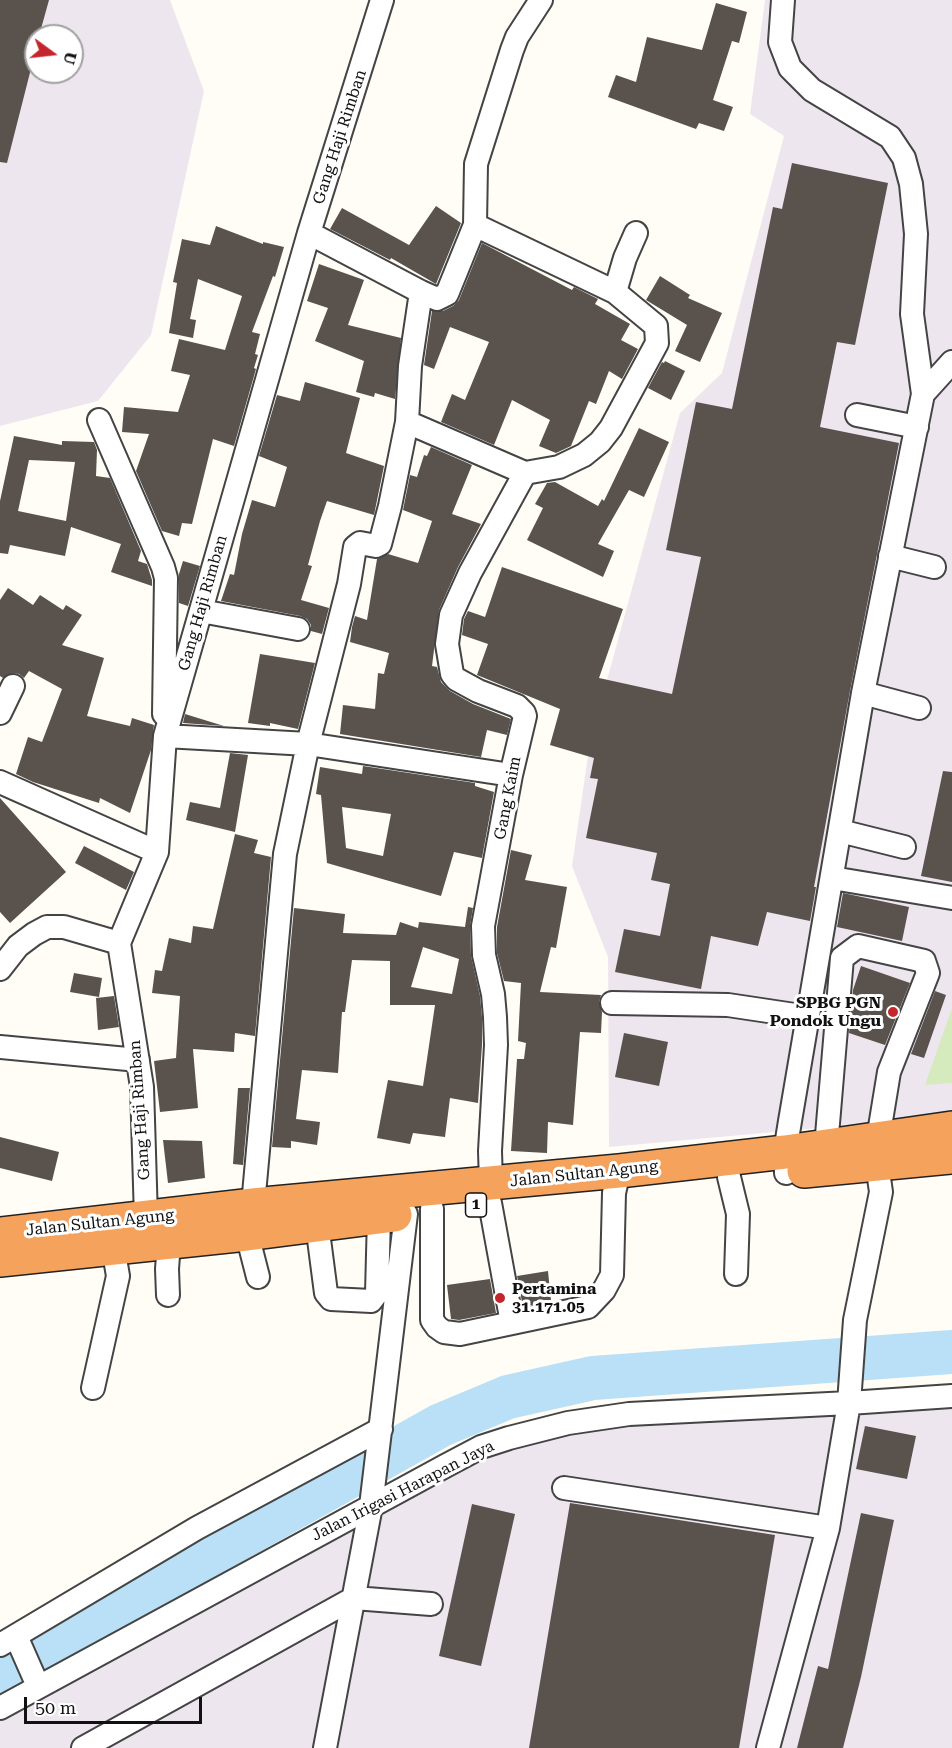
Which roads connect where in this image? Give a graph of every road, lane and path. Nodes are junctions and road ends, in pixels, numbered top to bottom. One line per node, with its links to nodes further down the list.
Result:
1 (382, 0): 5 (street, Gang Haji Rimban)
2 (541, 0): 4 (street)
3 (783, 0): 10 (street)
4 (475, 225): 7 (street); 8 (street)
5 (309, 233): 7 (street); 18 (street, Gang Haji Rimban)
6 (636, 233): 8 (street)
7 (421, 292): 13 (street)
8 (615, 292): 15 (street)
9 (952, 362): 10 (street)
10 (924, 394): 14 (street)
11 (857, 415): 14 (street)
12 (99, 420): 24 (street)
13 (408, 422): 15 (street); 25 (street)
14 (917, 427): 16 (street)
15 (525, 473): 26 (street, Gang Kaim)
16 (890, 556): 17 (street); 21 (street)
17 (934, 567)
18 (201, 611): 19 (street); 24 (street, Gang Haji Rimban)
19 (298, 629)
20 (13, 687): 23 (street)
21 (863, 693): 22 (street); 28 (street)
22 (918, 708)
23 (0, 713)
24 (165, 736): 25 (street); 30 (street, Gang Haji Rimban)
25 (308, 744): 26 (street); 48 (street)
26 (511, 775): 46 (street, Gang Kaim)
27 (0, 782): 30 (street)
28 (840, 831): 29 (street); 31 (street)
29 (904, 846)
30 (157, 852): 33 (street, Gang Haji Rimban)
31 (832, 878): 32 (street); 36 (street)
32 (952, 898)
33 (119, 943): 34 (street); 38 (street, Gang Haji Rimban)
34 (0, 969)
35 (612, 1003): 36 (street)
36 (808, 1017): 43 (street)
37 (0, 1047): 38 (street)
38 (138, 1060): 50 (street, Gang Haji Rimban)
39 (952, 1128): 41 (highway, Jalan Sultan Agung / 1)
40 (826, 1147): 41 (highway, Jalan Sultan Agung / 1); 41 (street); 43 (highway, Jalan Sultan Agung / 1)
41 (877, 1151): 42 (highway, Jalan Sultan Agung / 1); 43 (highway, Jalan Sultan Agung / 1); 60 (street)
42 (952, 1157)
43 (786, 1162): 44 (highway, Jalan Sultan Agung / 1); 45 (highway, Jalan Sultan Agung / 1)
44 (729, 1177): 45 (highway, Jalan Sultan Agung / 1); 54 (street)
45 (617, 1182): 46 (highway, Jalan Sultan Agung / 1); 57 (street)
46 (490, 1193): 47 (highway, Jalan Sultan Agung / 1); 48 (highway, Jalan Sultan Agung / 1); 57 (street, Gang Kaim)
47 (405, 1213): 49 (highway, Jalan Sultan Agung / 1); 49 (street); 57 (street); 61 (street)
48 (250, 1220): 49 (highway, Jalan Sultan Agung / 1); 50 (highway, Jalan Sultan Agung / 1); 55 (street)
49 (317, 1224)
50 (162, 1225): 52 (highway, Jalan Sultan Agung / 1); 56 (street, Gang Haji Rimban)
51 (0, 1234): 52 (highway, Jalan Sultan Agung / 1)
52 (113, 1235): 53 (highway, Jalan Sultan Agung / 1); 58 (street)
53 (0, 1260)
54 (736, 1274)
55 (258, 1277)
56 (168, 1295)
57 (512, 1323)
58 (93, 1388)
59 (952, 1396): 60 (street, Jalan Irigasi Harapan Jaya)
60 (849, 1403): 63 (street, Jalan Irigasi Harapan Jaya); 64 (street)
61 (381, 1429): 63 (street); 67 (street)
62 (564, 1488): 64 (street)
63 (372, 1496): 65 (street); 68 (street, Jalan Irigasi Harapan Jaya)
64 (828, 1528): 72 (street)
65 (354, 1598): 66 (street); 70 (street); 71 (street)
66 (431, 1604)
67 (16, 1648): 68 (street)
68 (38, 1686): 69 (street, Jalan Irigasi Harapan Jaya)
69 (0, 1708)
70 (83, 1748)
71 (325, 1748)
72 (768, 1748)

